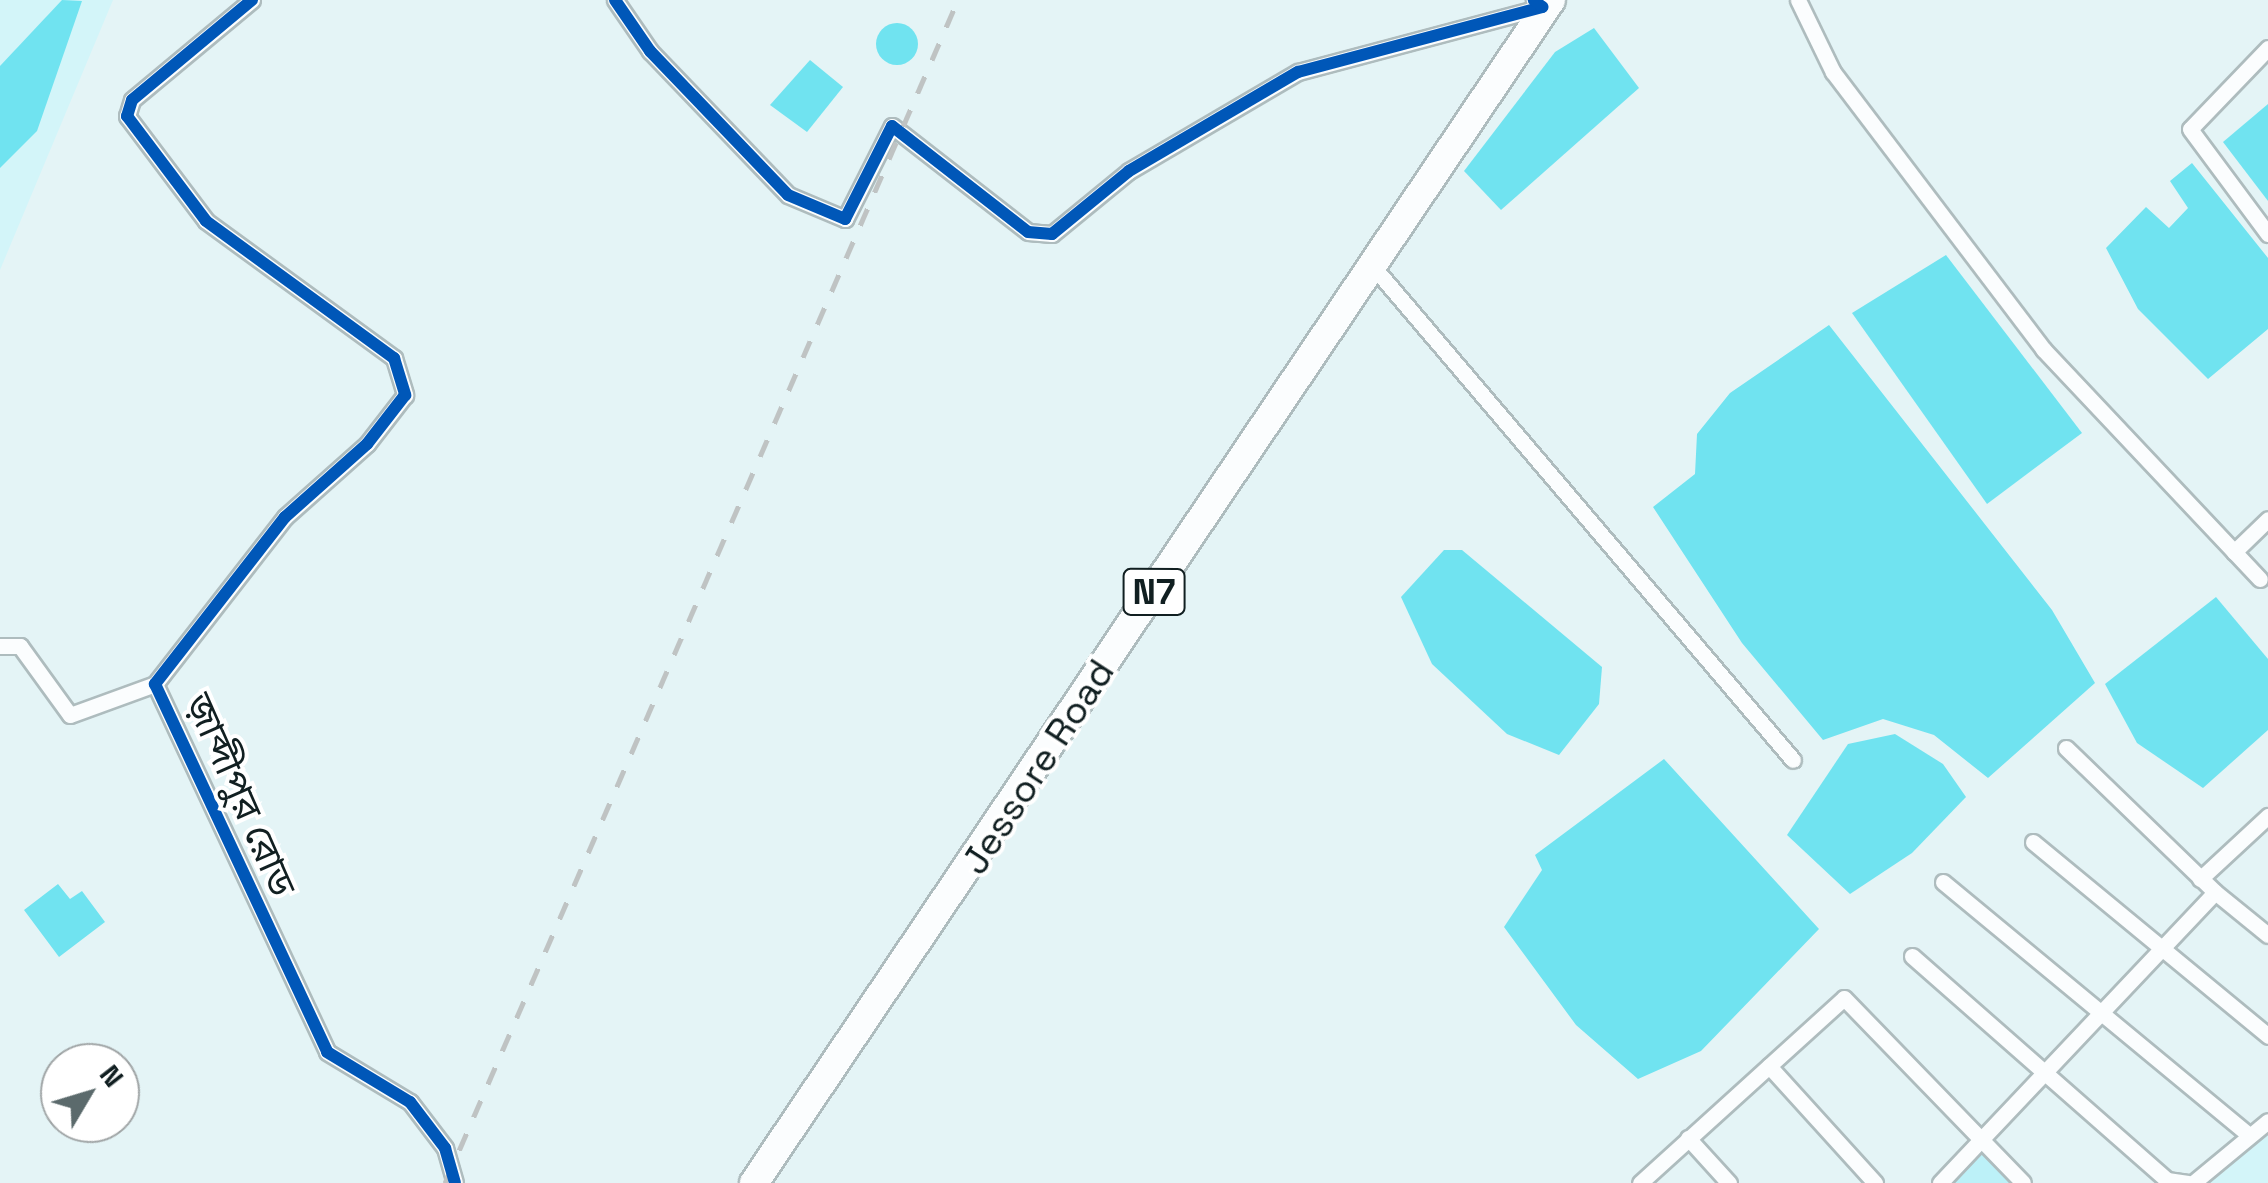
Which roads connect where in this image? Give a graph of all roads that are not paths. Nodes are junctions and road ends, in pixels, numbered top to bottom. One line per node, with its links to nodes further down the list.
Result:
1 (252, 0): 12 (street, জ়াব্দীপুর রোড)
2 (615, 0): 4 (street)
3 (1798, 0): 9 (street)
4 (1542, 2): 7 (highway, Jessore Road / N7)
5 (2268, 48): 6 (street)
6 (2268, 234)
7 (1371, 264): 14 (street); 32 (highway, Jessore Road / N7)
8 (2268, 519): 9 (street)
9 (2234, 552): 10 (street)
10 (2260, 579)
11 (0, 646): 12 (street)
12 (155, 684): 31 (street, জ়াব্দীপুর রোড)
13 (2066, 748): 17 (street)
14 (1793, 760)
15 (2268, 816): 17 (street)
16 (2033, 842): 21 (street)
17 (2200, 879): 19 (street)
18 (1943, 882): 23 (street)
19 (2215, 892): 20 (street); 21 (street)
20 (2268, 935)
21 (2162, 950): 23 (street); 24 (street)
22 (1912, 956): 26 (street)
23 (2102, 1010): 26 (street); 28 (street)
24 (2268, 1036)
25 (1769, 1066): 29 (street); 30 (street); 35 (street)
26 (2042, 1074): 30 (street); 38 (street)
27 (2268, 1121): 28 (street)
28 (2249, 1135): 38 (street)
29 (1688, 1138): 33 (street); 34 (street)
30 (1983, 1144): 36 (street); 37 (street)
31 (454, 1183)
32 (754, 1183)
33 (1640, 1183)
34 (1729, 1183)
35 (1875, 1183)
36 (1940, 1183)
37 (2023, 1183)
38 (2191, 1183)

